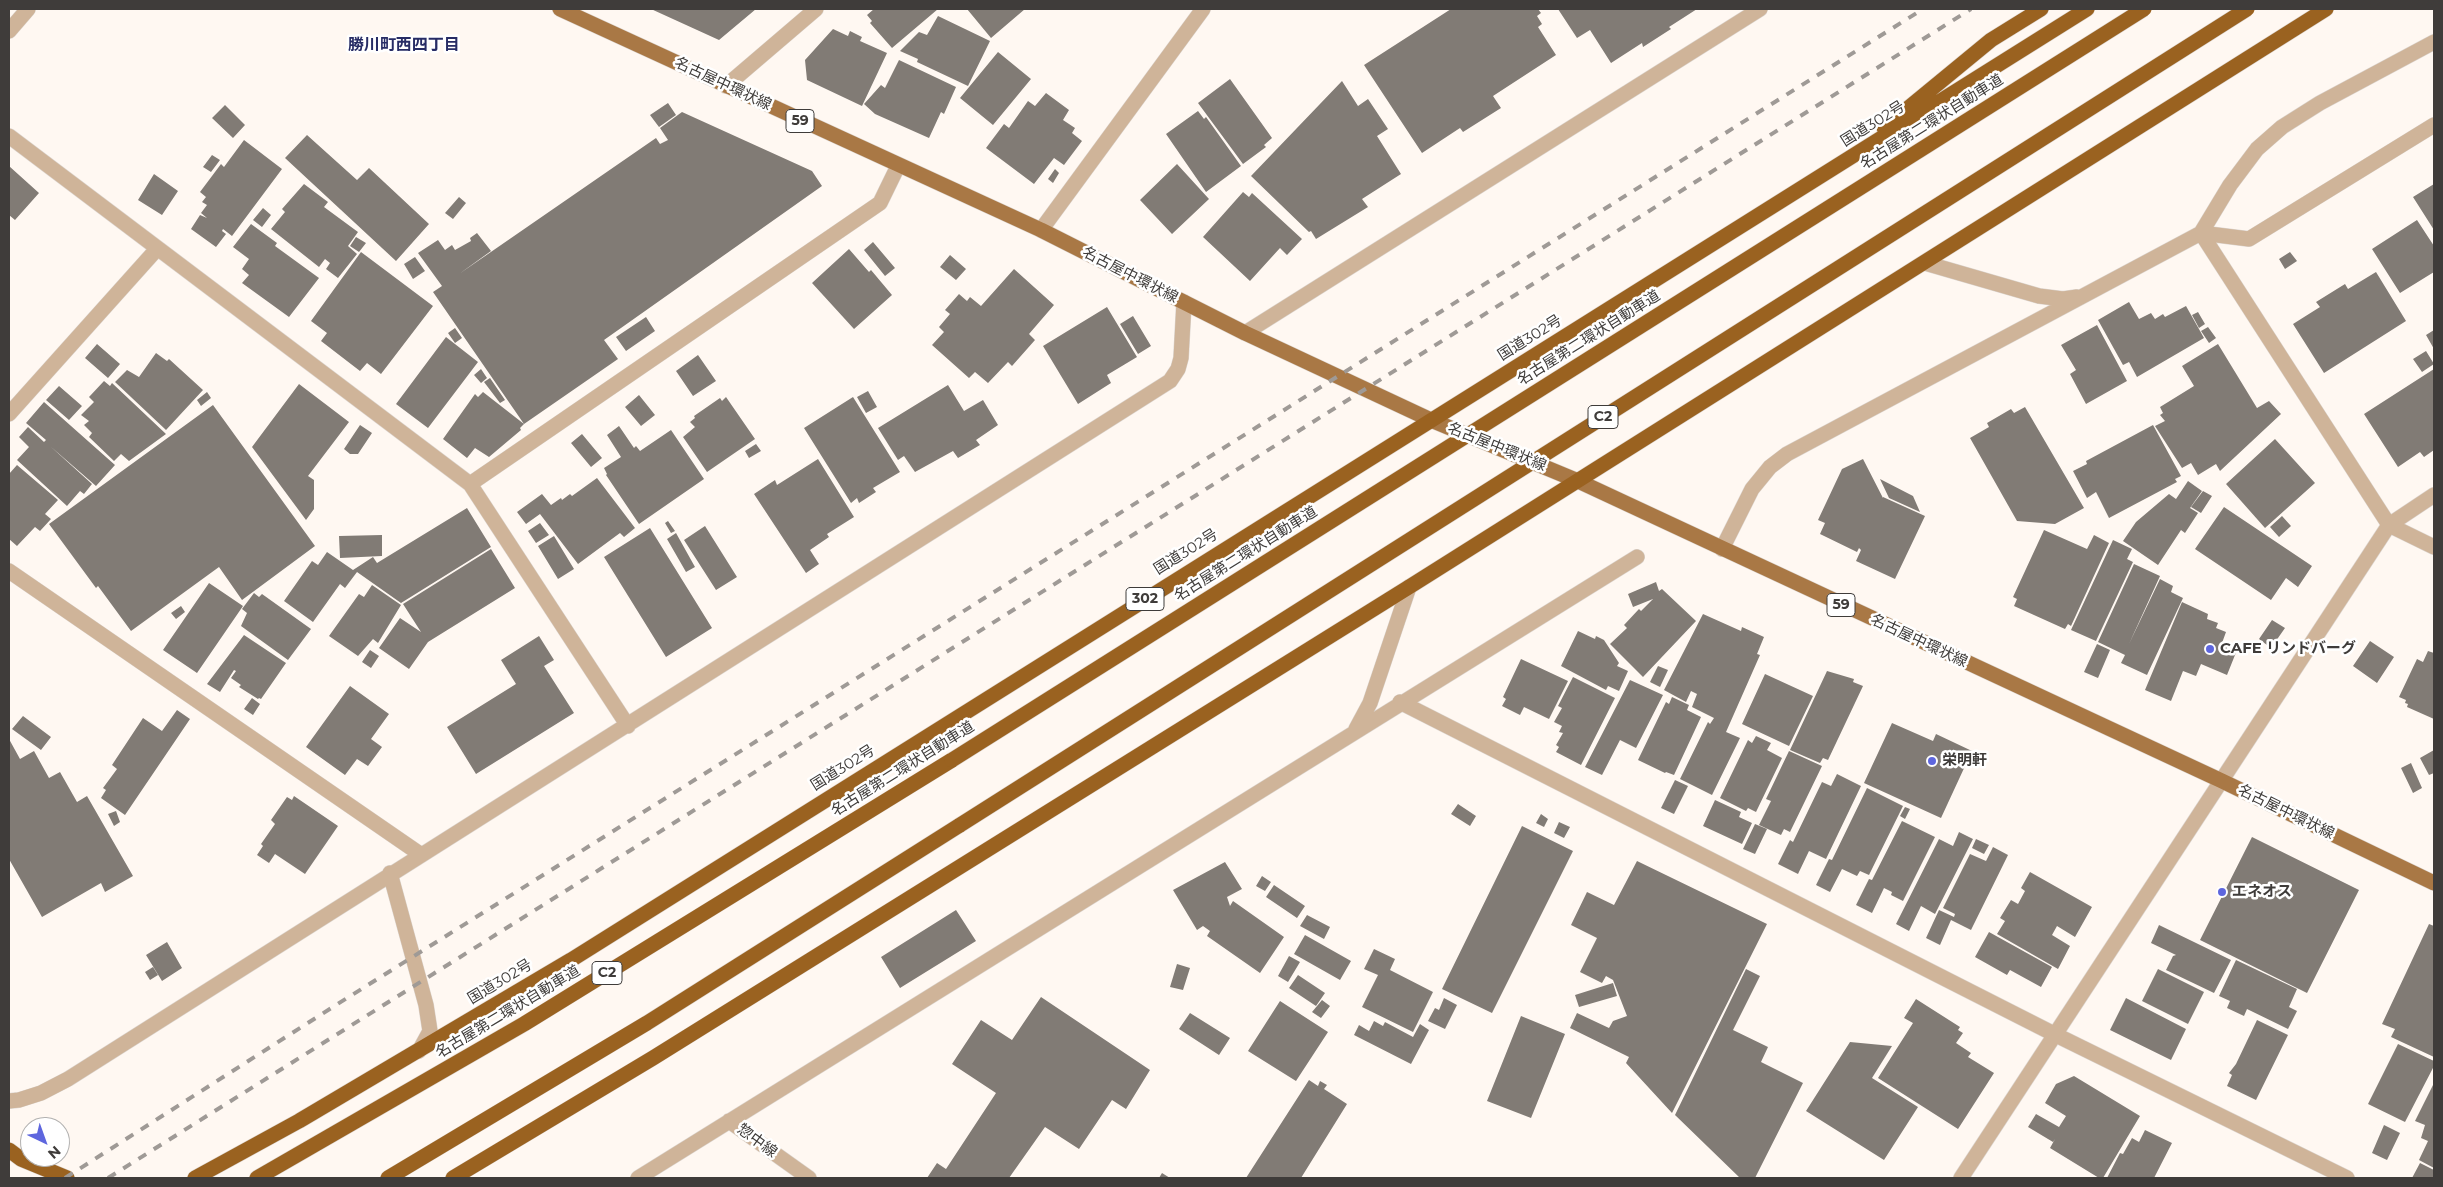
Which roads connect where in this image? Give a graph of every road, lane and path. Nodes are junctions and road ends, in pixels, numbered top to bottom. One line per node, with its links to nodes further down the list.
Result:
1 (28, 9): 11 (street)
2 (560, 9): 13 (main road, 名古屋中環状線 / 59)
3 (816, 9): 13 (street)
4 (1203, 9): 18 (street)
5 (1760, 9): 24 (street)
6 (2041, 9): 17 (highway)
7 (2087, 9): 17 (highway, 国道302号 / 302)
8 (2144, 9): 50 (highway, 名古屋第二環状自動車道 / C2, bridge)
9 (2247, 9): 51 (highway, C2, bridge)
10 (2326, 9): 21 (highway)
11 (9, 30)
12 (2434, 42): 19 (street)
13 (726, 86): 16 (main road, 名古屋中環状線 / 59)
14 (2434, 124): 19 (street)
15 (9, 136): 20 (street)
16 (898, 166): 18 (main road, 名古屋中環状線 / 59); 28 (street)
17 (1833, 170): 26 (highway, 国道302号 / 302)
18 (1041, 230): 23 (main road, 名古屋中環状線 / 59)
19 (2201, 233): 22 (street); 30 (street)
20 (156, 250): 25 (street); 28 (street)
21 (1925, 263): 22 (street); 27 (highway)
22 (2083, 296): 32 (street)
23 (1184, 302): 24 (main road, 名古屋中環状線 / 59); 37 (street)
24 (1245, 333): 26 (main road, 名古屋中環状線 / 59)
25 (9, 414)
26 (1431, 420): 27 (main road, 名古屋中環状線 / 59); 44 (highway, 国道302号 / 302)
27 (1578, 481): 32 (main road, 名古屋中環状線 / 59); 35 (highway)
28 (470, 484): 37 (street)
29 (2434, 495): 30 (street)
30 (2389, 525): 31 (street); 39 (street)
31 (2434, 547)
32 (1722, 549): 39 (main road, 名古屋中環状線 / 59)
33 (1637, 557): 36 (street)
34 (9, 571): 40 (street)
35 (1408, 587): 38 (street); 52 (highway)
36 (1400, 702): 38 (street); 43 (street)
37 (628, 726): 40 (street)
38 (1355, 730): 46 (street)
39 (2222, 781): 42 (main road, 名古屋中環状線 / 59); 43 (street)
40 (420, 854): 41 (street)
41 (390, 873): 44 (street); 45 (street)
42 (2434, 883)
43 (2054, 1034): 55 (street); 56 (street)
44 (419, 1051): 49 (highway, 国道302号 / 302)
45 (9, 1101)
46 (729, 1121): 53 (street); 54 (street, 惣中線)
47 (9, 1150): 48 (highway)
48 (67, 1178)
49 (195, 1178)
50 (257, 1178)
51 (388, 1178)
52 (453, 1178)
53 (638, 1178)
54 (809, 1178)
55 (1960, 1178)
56 (2347, 1178)

